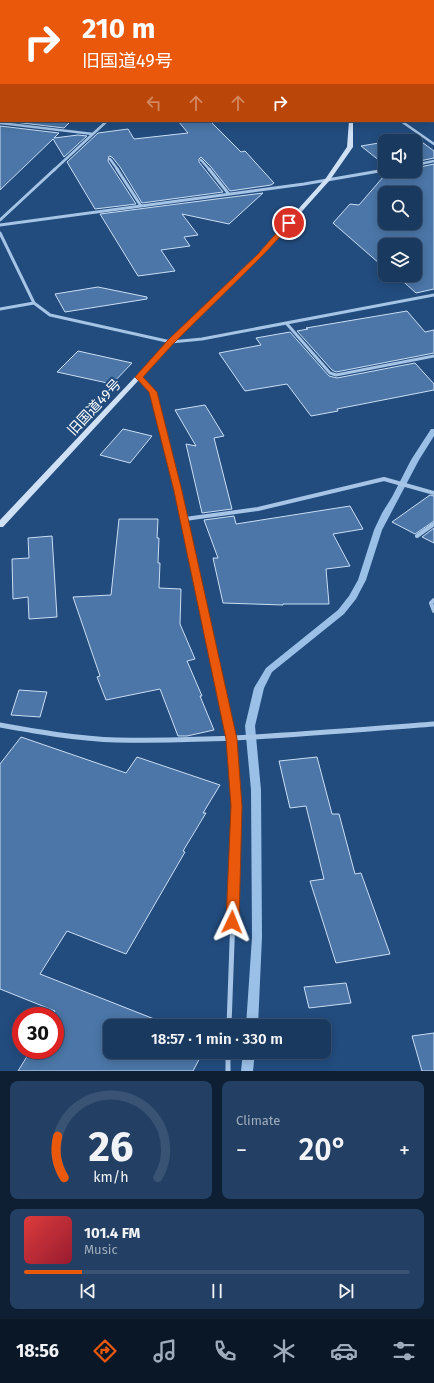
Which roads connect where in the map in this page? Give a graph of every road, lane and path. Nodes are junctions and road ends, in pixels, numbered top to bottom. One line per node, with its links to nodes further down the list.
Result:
1 (106, 122): 5 (street)
2 (351, 122): 12 (street, 旧国道49号)
3 (402, 122): 6 (street)
4 (0, 123): 5 (street)
5 (93, 134): 15 (street)
6 (434, 144)
7 (110, 159): 14 (street)
8 (201, 160): 13 (street)
9 (434, 161): 10 (street)
10 (422, 164)
11 (378, 171): 12 (street)
12 (328, 179): 13 (street); 22 (street, 旧国道49号)
13 (228, 193): 14 (street)
14 (141, 206): 16 (street)
15 (0, 220)
16 (0, 225)
17 (0, 233): 19 (street)
18 (434, 295): 21 (street)
19 (34, 302): 20 (street); 22 (street)
20 (0, 309)
21 (287, 324): 22 (street); 23 (street)
22 (171, 342): 24 (street, 旧国道49号)
23 (434, 356)
24 (139, 377): 26 (street); 28 (street, 旧国道49号)
25 (434, 494): 26 (street)
26 (185, 519): 34 (street)
27 (434, 524): 29 (street)
28 (0, 525)
29 (417, 536)
30 (434, 600): 31 (street)
31 (434, 611)
32 (434, 724): 34 (street)
33 (0, 725): 34 (street)
34 (231, 739): 35 (street)
35 (229, 1019)
36 (228, 1059): 37 (street)
37 (228, 1071)

